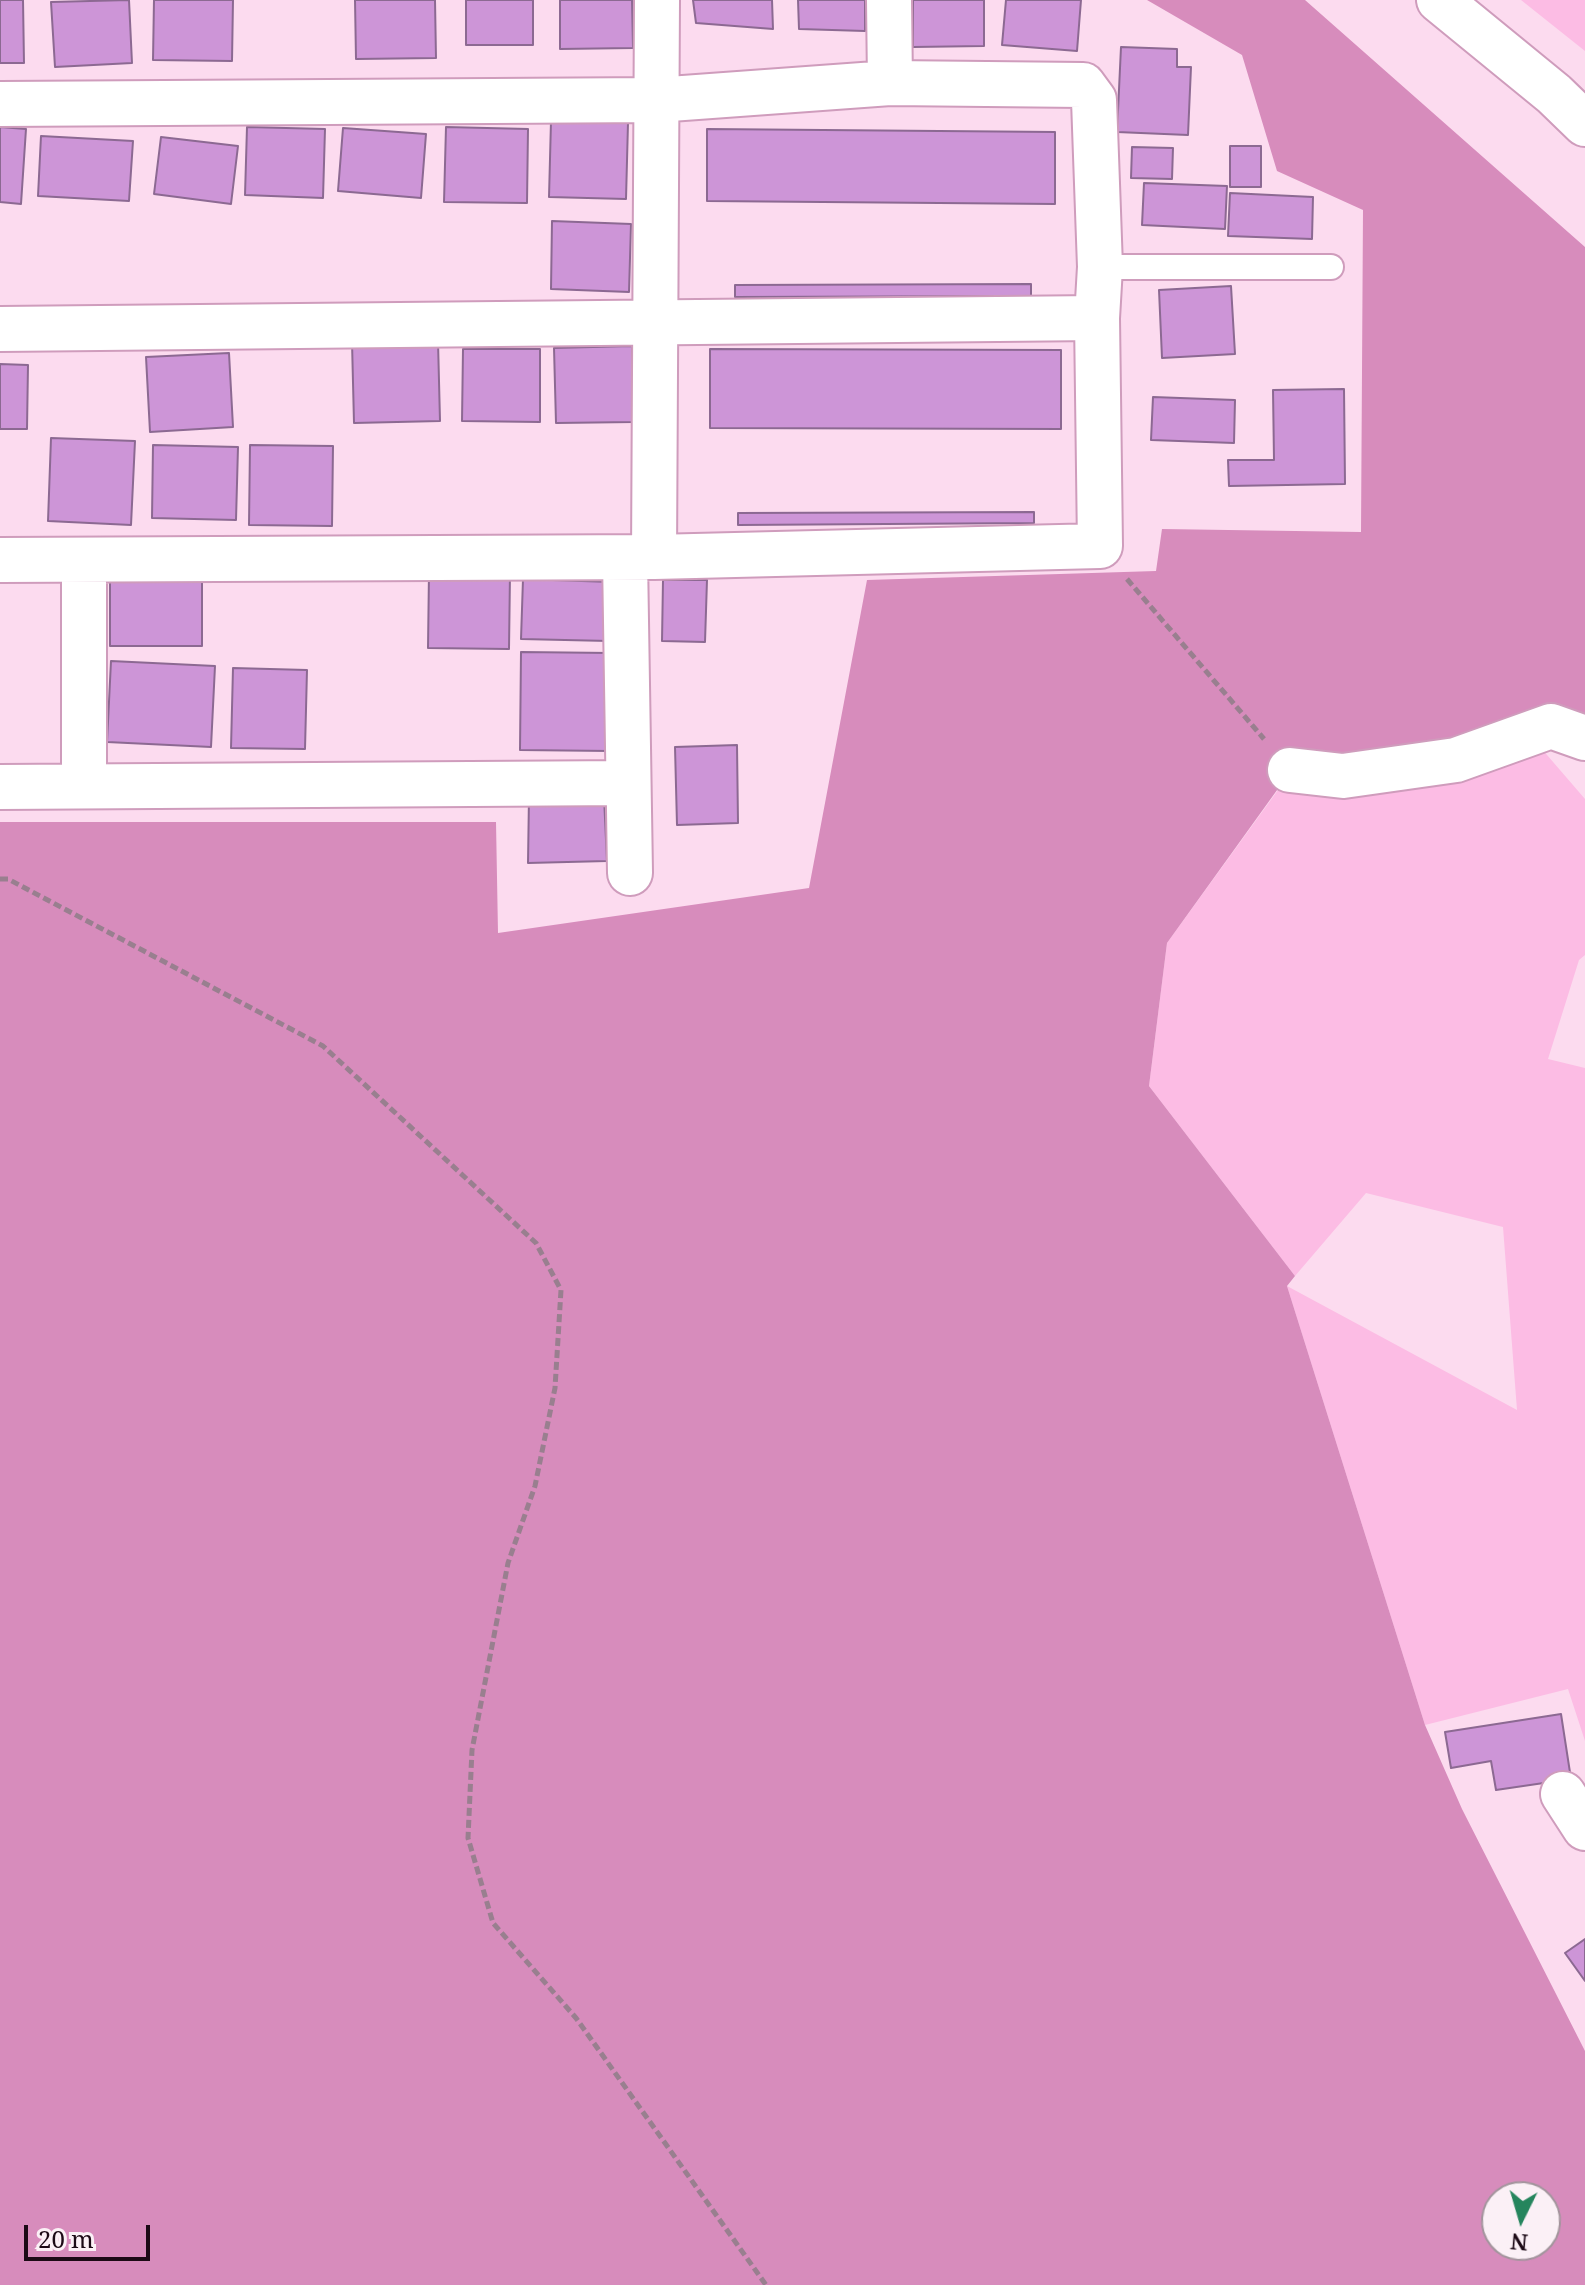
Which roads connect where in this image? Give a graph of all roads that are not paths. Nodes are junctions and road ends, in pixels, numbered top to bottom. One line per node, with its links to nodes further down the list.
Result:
1 (657, 0): 5 (street)
2 (889, 0): 4 (street)
3 (1439, 0): 7 (street)
4 (890, 83): 5 (street); 8 (street)
5 (656, 100): 6 (street); 11 (street)
6 (0, 104)
7 (1585, 124)
8 (1100, 267): 9 (lane); 10 (street)
9 (1331, 267)
10 (1097, 318): 11 (street); 13 (street)
11 (655, 324): 12 (street); 13 (street)
12 (0, 329)
13 (639, 558): 15 (street); 18 (street)
14 (0, 560): 15 (street)
15 (84, 560): 19 (street)
16 (1585, 738): 17 (street)
17 (1290, 770)
18 (628, 783): 19 (street); 21 (street)
19 (84, 786): 20 (street)
20 (0, 787)
21 (630, 873)

